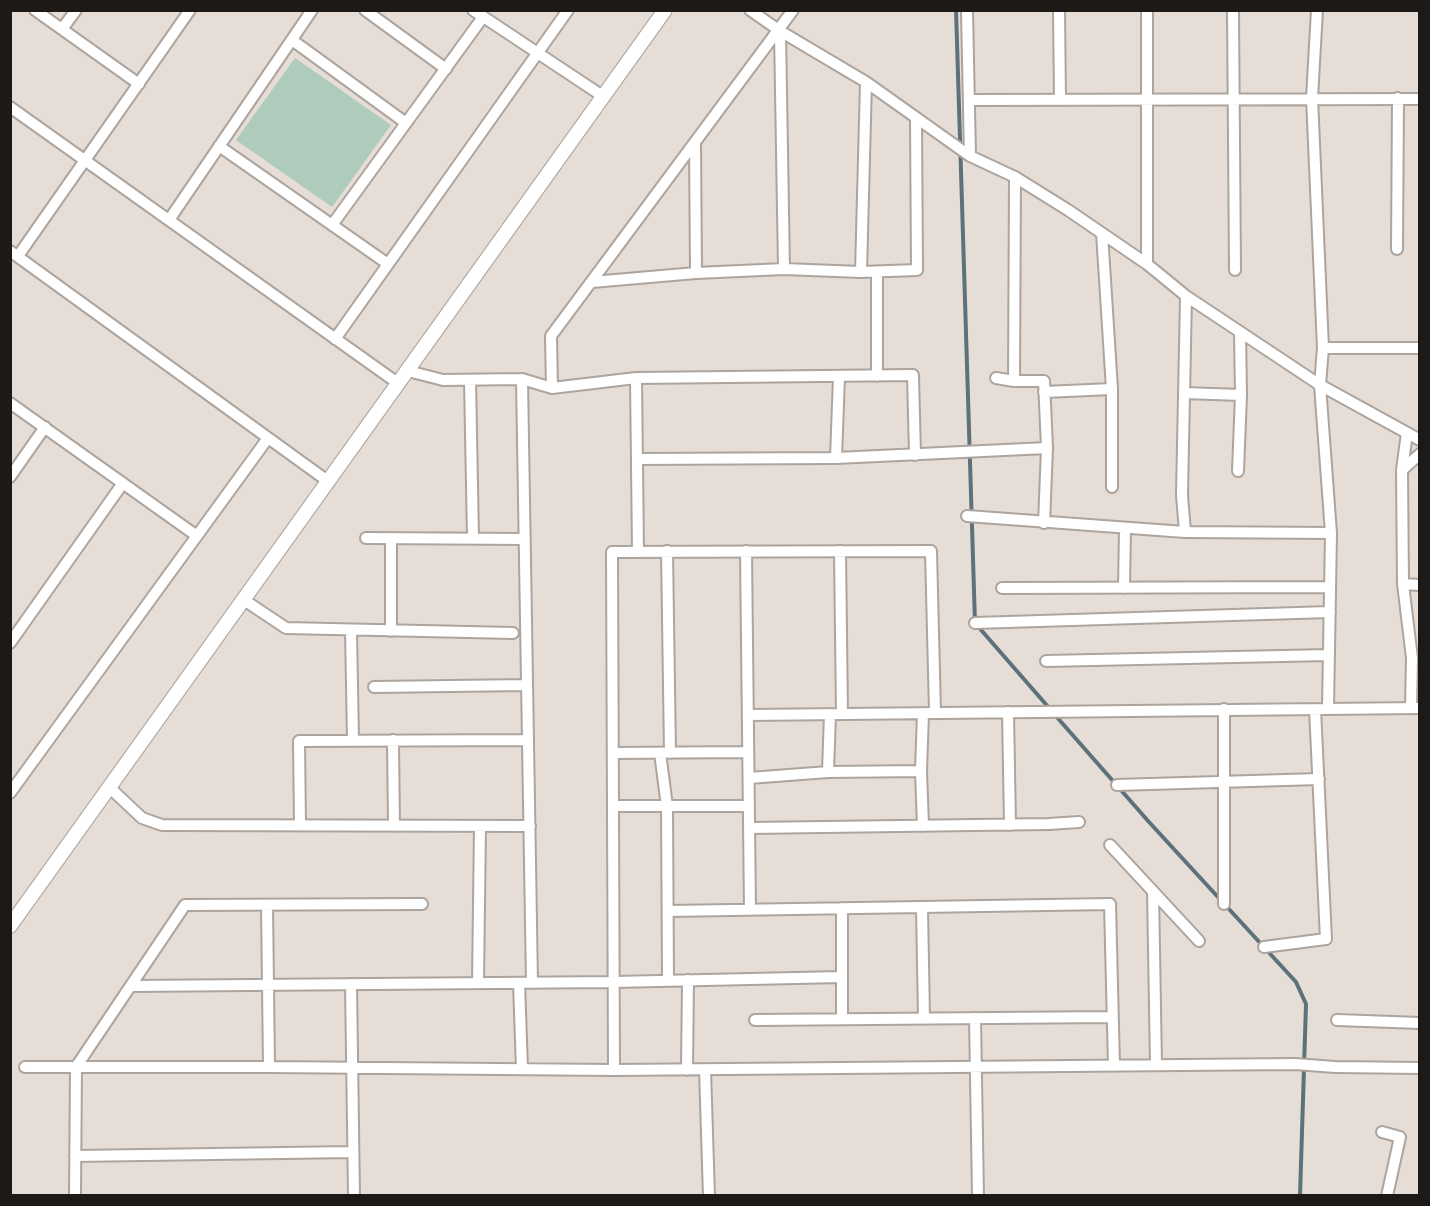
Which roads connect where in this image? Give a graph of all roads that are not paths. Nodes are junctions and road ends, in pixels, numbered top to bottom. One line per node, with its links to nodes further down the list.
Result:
1 (35, 10): 17 (street)
2 (76, 10): 17 (street)
3 (190, 10): 23 (street)
4 (312, 10): 19 (street)
5 (365, 10): 21 (street)
6 (473, 10): 16 (street)
7 (568, 10): 20 (street)
8 (665, 10): 24 (street)
9 (750, 10): 18 (street)
10 (793, 10): 18 (street)
11 (967, 10): 31 (street)
12 (1059, 10): 27 (street)
13 (1147, 10): 28 (street)
14 (1233, 10): 29 (street)
15 (1317, 10): 25 (street)
16 (483, 17): 20 (street); 21 (street)
17 (62, 29): 23 (street)
18 (780, 31): 22 (street); 35 (street); 47 (street)
19 (292, 40): 34 (street); 36 (street)
20 (538, 54): 24 (street); 45 (street)
21 (446, 69): 34 (street)
22 (866, 82): 33 (street); 49 (street)
23 (139, 84): 38 (street)
24 (604, 98): 58 (street)
25 (1312, 98): 26 (street); 29 (street); 56 (street)
26 (1398, 98): 30 (street); 43 (street)
27 (1060, 99): 28 (street); 31 (street)
28 (1147, 99): 29 (street); 46 (street)
29 (1234, 99): 48 (street)
30 (1419, 99)
31 (969, 100): 37 (street)
32 (10, 108): 38 (street)
33 (916, 118): 37 (street); 50 (street)
34 (406, 123): 41 (street)
35 (694, 143): 51 (street); 52 (street)
36 (219, 146): 40 (street); 41 (street)
37 (970, 156): 39 (street)
38 (85, 160): 40 (street); 44 (street)
39 (1015, 177): 42 (street); 65 (street)
40 (169, 220): 55 (street)
41 (332, 225): 45 (street)
42 (1102, 233): 46 (street); 69 (street)
43 (1397, 249)
44 (14, 254): 76 (street)
45 (388, 264): 55 (street)
46 (1148, 264): 53 (street)
47 (784, 269): 49 (street); 51 (street)
48 (1235, 270)
49 (861, 272): 50 (street)
50 (877, 272): 60 (street)
51 (696, 273): 52 (street)
52 (592, 282): 68 (street)
53 (1186, 296): 54 (street); 71 (street)
54 (1240, 332): 67 (street); 72 (street)
55 (335, 339): 66 (street)
56 (1323, 348): 57 (street); 67 (street)
57 (1419, 348)
58 (408, 371): 64 (street); 66 (street)
59 (839, 376): 60 (street); 61 (street); 81 (street)
60 (877, 376): 80 (street)
61 (636, 378): 68 (street); 82 (street)
62 (996, 378): 65 (street)
63 (522, 379): 64 (street); 68 (street); 98 (street)
64 (470, 380): 97 (street)
65 (1014, 381): 70 (street)
66 (399, 384): 86 (street)
67 (1320, 385): 75 (street); 93 (street)
68 (552, 388)
69 (1112, 389): 70 (street); 88 (street)
70 (1044, 392): 78 (street)
71 (1184, 393): 72 (street); 92 (street)
72 (1241, 395): 84 (street)
73 (10, 403): 74 (street)
74 (45, 428): 85 (street); 87 (street)
75 (1407, 433): 77 (street); 83 (street)
76 (268, 438): 86 (street); 94 (street)
77 (1419, 440)
78 (1047, 448): 80 (street); 90 (street)
79 (1419, 454): 83 (street)
80 (915, 455): 81 (street)
81 (836, 458): 82 (street)
82 (637, 459): 101 (street)
83 (1402, 470): 103 (street)
84 (1238, 471)
85 (10, 477)
86 (329, 482): 108 (street)
87 (123, 483): 94 (street); 114 (street)
88 (1112, 487)
89 (967, 516): 90 (street)
90 (1044, 523): 91 (street)
91 (1125, 528): 92 (street); 107 (street)
92 (1185, 532): 93 (street)
93 (1331, 533): 105 (street)
94 (197, 536): 143 (street)
95 (366, 538): 96 (street)
96 (391, 538): 97 (street); 112 (street)
97 (473, 538): 98 (street)
98 (525, 538): 118 (street)
99 (746, 551): 100 (street); 102 (street); 129 (street)
100 (840, 551): 125 (street); 128 (street)
101 (638, 552): 102 (street); 134 (street)
102 (667, 552): 135 (street)
103 (1403, 584): 104 (street); 116 (street)
104 (1419, 585)
105 (1330, 587): 107 (street); 109 (street)
106 (1002, 588): 107 (street)
107 (1124, 588)
108 (244, 600): 111 (street); 142 (street)
109 (1330, 612): 110 (street); 115 (street)
110 (975, 623)
111 (351, 630): 112 (street); 130 (street)
112 (392, 631): 113 (street)
113 (513, 633)
114 (10, 643)
115 (1329, 655): 117 (street); 123 (street)
116 (1416, 658): 120 (street)
117 (1046, 661)
118 (527, 686): 119 (street); 132 (street)
119 (374, 687)
120 (1415, 708): 123 (street)
121 (1224, 709): 122 (street); 126 (street); 140 (street)
122 (1316, 709): 123 (street); 139 (street)
123 (1328, 709)
124 (923, 712): 125 (street); 128 (street); 136 (street)
125 (935, 712): 126 (street)
126 (1008, 712): 149 (street)
127 (830, 714): 128 (street); 129 (street); 137 (street)
128 (842, 714)
129 (748, 715): 133 (street)
130 (352, 740): 131 (street); 148 (street)
131 (393, 740): 132 (street); 150 (street)
132 (528, 740): 152 (street)
133 (748, 752): 135 (street); 138 (street)
134 (613, 753): 135 (street); 144 (street)
135 (665, 753): 145 (street)
136 (921, 771): 137 (street); 153 (street)
137 (828, 772): 138 (street)
138 (748, 778): 146 (street)
139 (1319, 778): 140 (street); 166 (street)
140 (1224, 782): 141 (street); 158 (street)
141 (1117, 785)
142 (109, 787): 148 (street); 164 (street)
143 (10, 793)
144 (613, 806): 145 (street); 171 (street)
145 (666, 806): 146 (street); 163 (street)
146 (749, 806): 154 (street)
147 (1079, 822): 149 (street)
148 (300, 825): 150 (street)
149 (1010, 825): 153 (street)
150 (394, 826): 151 (street)
151 (480, 826): 152 (street); 172 (street)
152 (530, 826): 170 (street)
153 (923, 826): 154 (street)
154 (749, 828): 162 (street)
155 (1110, 845): 156 (street)
156 (1153, 891): 165 (street); 184 (street)
157 (422, 904): 159 (street)
158 (1224, 904)
159 (267, 905): 175 (street); 176 (street)
160 (922, 907): 161 (street); 177 (street); 180 (street)
161 (842, 908): 162 (street); 167 (street)
162 (750, 910): 163 (street)
163 (668, 911): 169 (street)
164 (10, 926)
165 (1199, 941)
166 (1264, 947)
167 (842, 977): 168 (street); 179 (street)
168 (688, 980): 169 (street); 193 (street)
169 (668, 981): 171 (street)
170 (532, 982): 171 (street); 173 (street)
171 (614, 982): 195 (street)
172 (478, 983): 173 (street); 174 (street)
173 (519, 983): 192 (street)
174 (351, 984): 175 (street); 189 (street)
175 (268, 985): 176 (street); 188 (street)
176 (131, 986): 187 (street)
177 (1112, 1017): 178 (street); 185 (street)
178 (975, 1018): 180 (street); 190 (street)
179 (842, 1019): 180 (street); 181 (street)
180 (924, 1019)
181 (755, 1020)
182 (1337, 1020): 183 (street)
183 (1419, 1023)
184 (1156, 1065): 185 (street); 191 (street)
185 (1114, 1066): 190 (street)
186 (25, 1067): 187 (street)
187 (76, 1067): 188 (street); 198 (street)
188 (269, 1067): 189 (street)
189 (352, 1067): 192 (street); 197 (street)
190 (976, 1067): 194 (street); 202 (street)
191 (1419, 1068)
192 (522, 1069): 195 (street)
193 (687, 1070): 194 (street); 195 (street)
194 (705, 1070): 201 (street)
195 (614, 1071)
196 (1382, 1132): 203 (street)
197 (353, 1152): 198 (street); 200 (street)
198 (75, 1156): 199 (street)
199 (75, 1196)
200 (354, 1196)
201 (709, 1196)
202 (978, 1196)
203 (1387, 1196)

